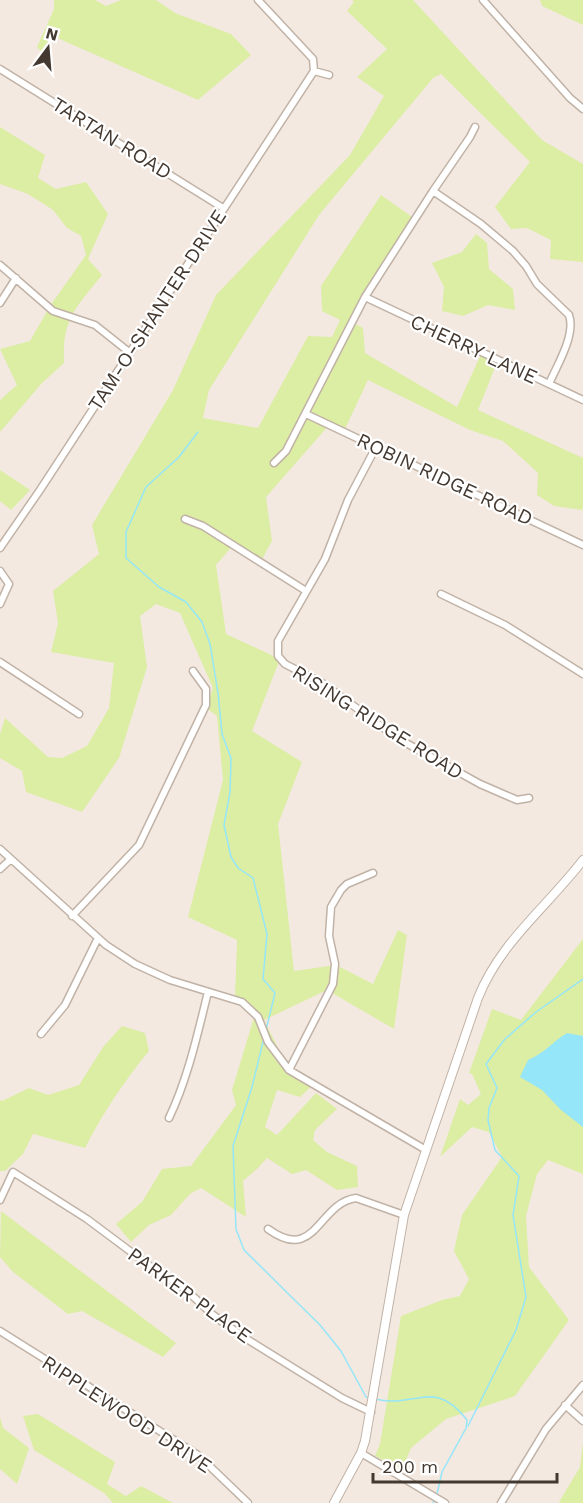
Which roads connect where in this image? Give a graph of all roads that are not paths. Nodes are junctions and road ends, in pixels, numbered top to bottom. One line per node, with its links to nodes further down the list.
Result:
1 (258, 0): 4 (street)
2 (483, 0): 6 (street)
3 (0, 69): 9 (street, TARTAN ROAD)
4 (314, 71): 5 (street); 9 (street, TAM-O-SHANTER DRIVE)
5 (329, 75)
6 (583, 109)
7 (475, 128): 8 (street)
8 (433, 191): 12 (street); 15 (street)
9 (223, 208): 14 (street, TAM-O-SHANTER DRIVE)
10 (0, 265): 11 (street)
11 (16, 278): 13 (street); 14 (street)
12 (365, 297): 15 (street, CHERRY LANE); 17 (street)
13 (0, 303)
14 (129, 352): 22 (street, TAM-O-SHANTER DRIVE)
15 (549, 384): 16 (street, CHERRY LANE)
16 (583, 400)
17 (306, 414): 18 (street, ROBIN RIDGE ROAD); 19 (street)
18 (376, 447): 21 (street, ROBIN RIDGE ROAD); 24 (street)
19 (273, 463)
20 (185, 519): 24 (street)
21 (583, 545)
22 (0, 548)
23 (0, 571): 26 (street)
24 (306, 591): 31 (street, RISING RIDGE ROAD)
25 (441, 594): 29 (street)
26 (0, 604)
27 (0, 662): 30 (street)
28 (193, 672): 37 (street)
29 (583, 674)
30 (80, 714)
31 (529, 798)
32 (0, 849): 33 (street)
33 (11, 859): 35 (street); 37 (street)
34 (583, 860): 43 (street)
35 (0, 869)
36 (373, 873): 41 (street)
37 (72, 916): 38 (street)
38 (98, 938): 39 (street); 40 (street)
39 (208, 992): 41 (street); 42 (street)
40 (41, 1034)
41 (290, 1070): 43 (street)
42 (169, 1118)
43 (426, 1150): 45 (street)
44 (0, 1200): 50 (street, PARKER PLACE)
45 (404, 1215): 46 (street); 50 (street)
46 (268, 1229)
47 (0, 1331): 54 (street, RIPPLEWOOD DRIVE)
48 (583, 1385): 49 (street)
49 (565, 1405): 51 (street); 56 (street)
50 (371, 1412): 52 (street)
51 (583, 1421)
52 (361, 1453): 53 (street); 55 (street)
53 (443, 1502)
54 (248, 1503)
55 (334, 1503)
56 (501, 1503)

